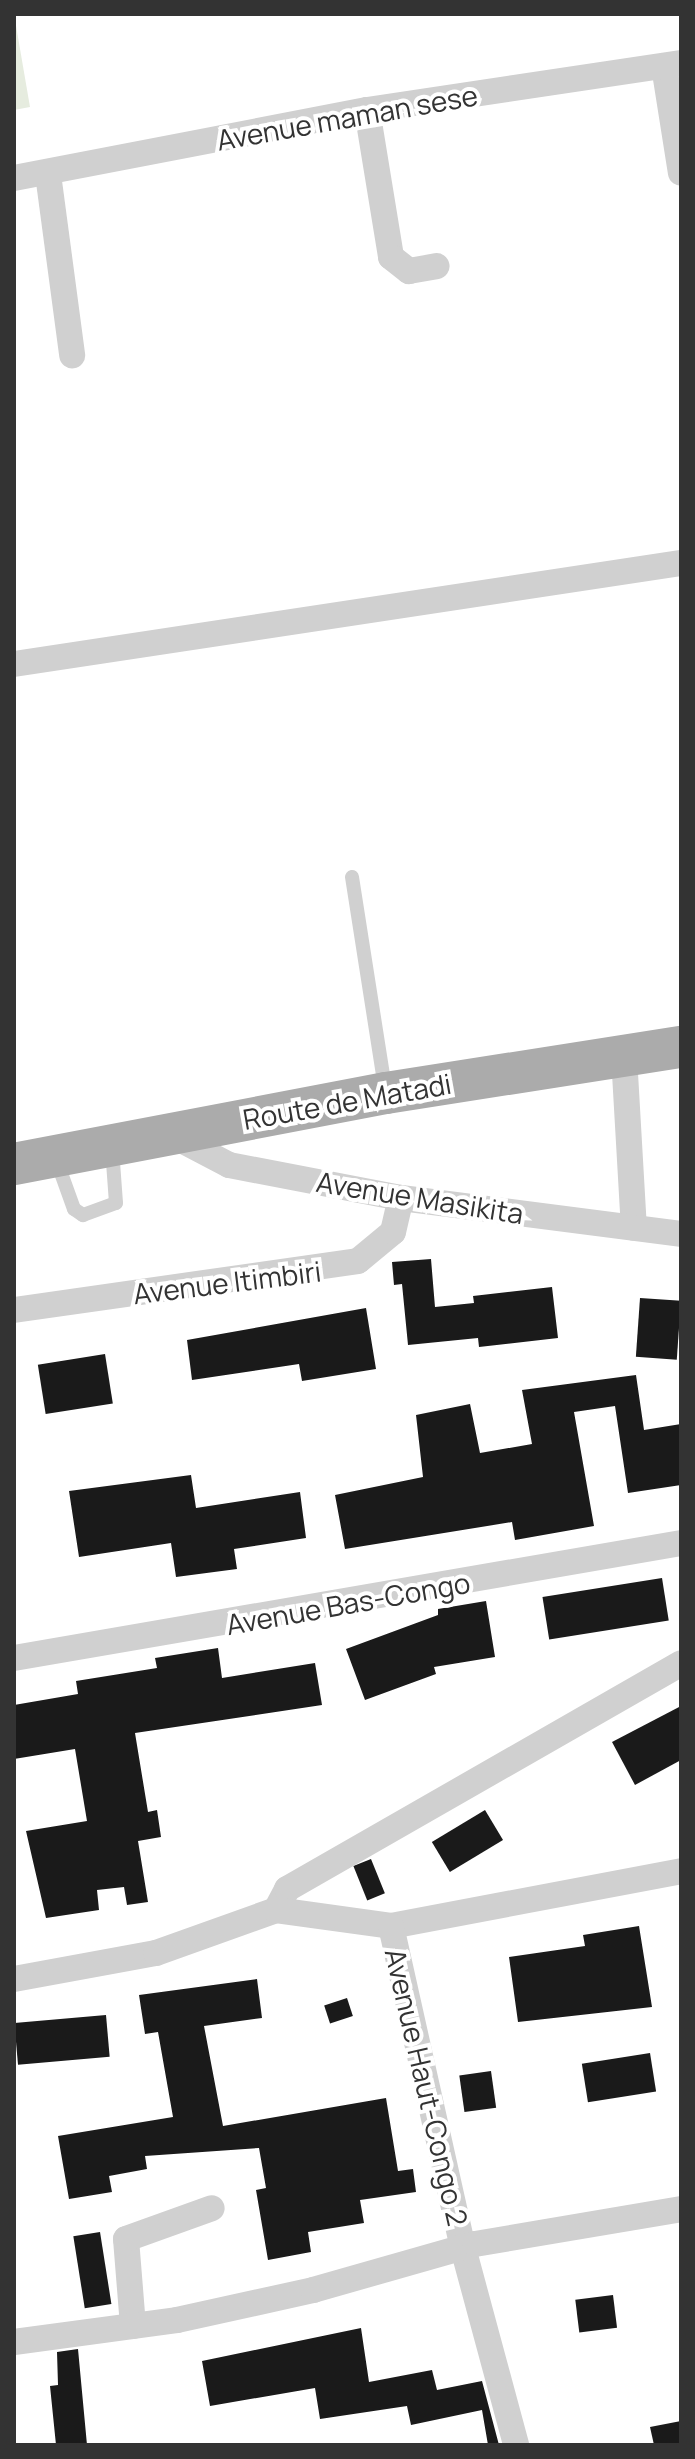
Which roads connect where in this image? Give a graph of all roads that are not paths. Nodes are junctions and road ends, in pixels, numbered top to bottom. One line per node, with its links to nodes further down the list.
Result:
1 (672, 65): 2 (street, Avenue maman sese); 3 (street)
2 (367, 110): 4 (street, Avenue maman sese); 6 (street)
3 (681, 173)
4 (48, 174): 5 (street, Avenue maman sese); 7 (street)
5 (14, 178)
6 (437, 266)
7 (72, 355)
8 (681, 563): 9 (street)
9 (14, 664)
10 (352, 877): 13 (lane)
11 (681, 1047): 12 (main road, Route de Matadi)
12 (624, 1056): 13 (main road, Route de Matadi); 19 (street)
13 (386, 1093): 14 (main road, Route de Matadi)
14 (168, 1133): 15 (main road, Route de Matadi); 18 (street, Avenue Masikita)
15 (112, 1145): 16 (main road, Route de Matadi); 16 (lane)
16 (55, 1156): 17 (main road, Route de Matadi)
17 (14, 1164)
18 (401, 1198): 19 (street, Avenue Masikita); 21 (street, Avenue Itimbiri)
19 (634, 1228): 20 (street, Avenue Masikita)
20 (681, 1234)
21 (14, 1310)
22 (681, 1543): 23 (street, Avenue Bas-Congo)
23 (14, 1658)
24 (681, 1663): 26 (street)
25 (681, 1871): 27 (street, Avenue Haut-Congo 2)
26 (276, 1910): 27 (street, Avenue Haut-Congo 2); 28 (street, Avenue Haut-Congo 2)
27 (391, 1926): 31 (street, Avenue Haut-Congo 2)
28 (14, 1979)
29 (212, 2208): 32 (street)
30 (681, 2209): 31 (street)
31 (463, 2248): 32 (street); 34 (street, Avenue Haut-Congo 2)
32 (133, 2326): 33 (street)
33 (14, 2342)
34 (516, 2445)

